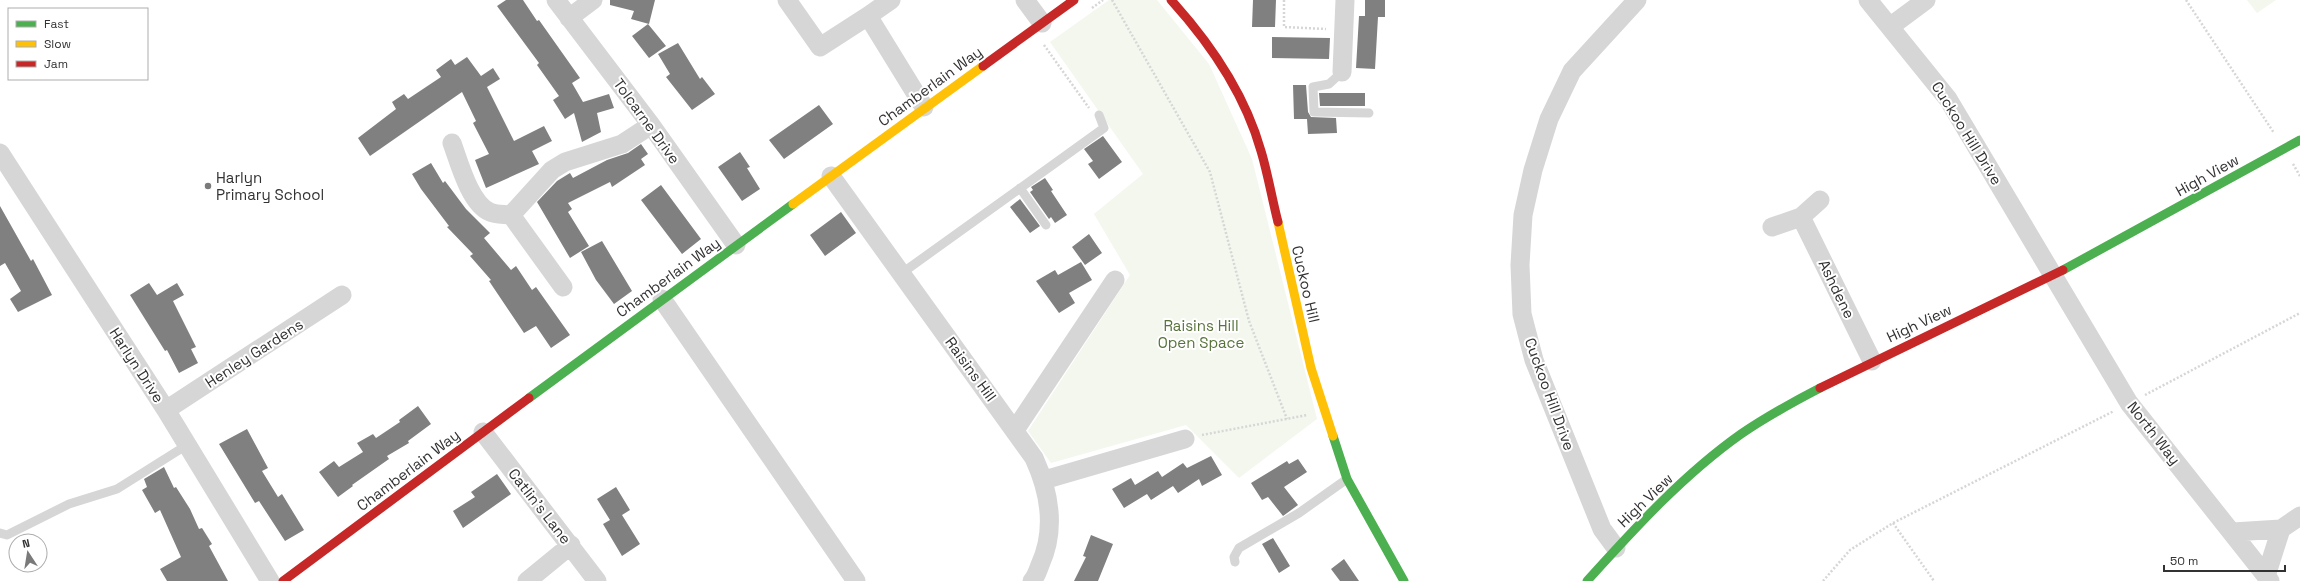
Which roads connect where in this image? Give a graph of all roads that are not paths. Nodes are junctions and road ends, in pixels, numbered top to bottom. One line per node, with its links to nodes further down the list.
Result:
1 (556, 0): 13 (street, Tolcarne Drive)
2 (594, 0): 13 (street)
3 (787, 0): 12 (street)
4 (891, 0): 12 (street)
5 (1025, 0): 14 (street)
6 (1074, 0): 14 (street, Chamberlain Way)
7 (1171, 0): 44 (street, Cuckoo Hill)
8 (1345, 0): 16 (street)
9 (1637, 0): 51 (street, Cuckoo Hill Drive)
10 (1868, 0): 15 (street, Cuckoo Hill Drive)
11 (1926, 0): 15 (street)
12 (868, 16): 17 (street)
13 (569, 18): 20 (street, Tolcarne Drive)
14 (1038, 26): 17 (street, Chamberlain Way)
15 (1891, 26): 33 (street, Cuckoo Hill Drive)
16 (1342, 72): 18 (lane)
17 (924, 107): 24 (street, Chamberlain Way)
18 (1369, 114)
19 (1099, 115): 25 (lane)
20 (652, 125): 27 (street); 31 (street, Tolcarne Drive)
21 (2300, 140): 33 (street, High View)
22 (452, 143): 27 (street)
23 (0, 153): 39 (street, Harlyn Drive)
24 (831, 176): 31 (street, Chamberlain Way); 32 (street, Raisins Hill)
25 (1020, 188): 29 (lane); 32 (lane)
26 (1820, 200): 28 (street)
27 (512, 215): 35 (street)
28 (1801, 217): 30 (street); 38 (street, Ashdene)
29 (1046, 225)
30 (1772, 227)
31 (736, 245): 37 (street, Chamberlain Way)
32 (902, 273): 40 (street, Raisins Hill)
33 (2054, 275): 38 (street, High View); 49 (street, North Way)
34 (1115, 280): 40 (street)
35 (563, 287)
36 (342, 295): 39 (street, Henley Gardens)
37 (662, 299): 41 (street, Chamberlain Way); 58 (street)
38 (1872, 361): 51 (street, High View)
39 (166, 410): 43 (street, Harlyn Drive)
40 (1016, 430): 45 (street, Raisins Hill)
41 (483, 432): 50 (street, Catlin's Lane); 55 (street, Chamberlain Way)
42 (1185, 439): 45 (street)
43 (188, 445): 48 (lane); 54 (street, Harlyn Drive)
44 (1347, 479): 52 (lane); 60 (street, Cuckoo Hill)
45 (1044, 480): 59 (street, Raisins Hill)
46 (2300, 516): 47 (street)
47 (2281, 529): 49 (street); 53 (street)
48 (0, 532)
49 (2233, 532): 53 (street, North Way)
50 (571, 546): 56 (street); 57 (street, Catlin's Lane)
51 (1616, 548): 61 (street, High View)
52 (1235, 562)
53 (2268, 579)
54 (270, 581)
55 (283, 581)
56 (527, 581)
57 (596, 581)
58 (856, 581)
59 (1032, 581)
60 (1404, 581)
61 (1587, 581)

